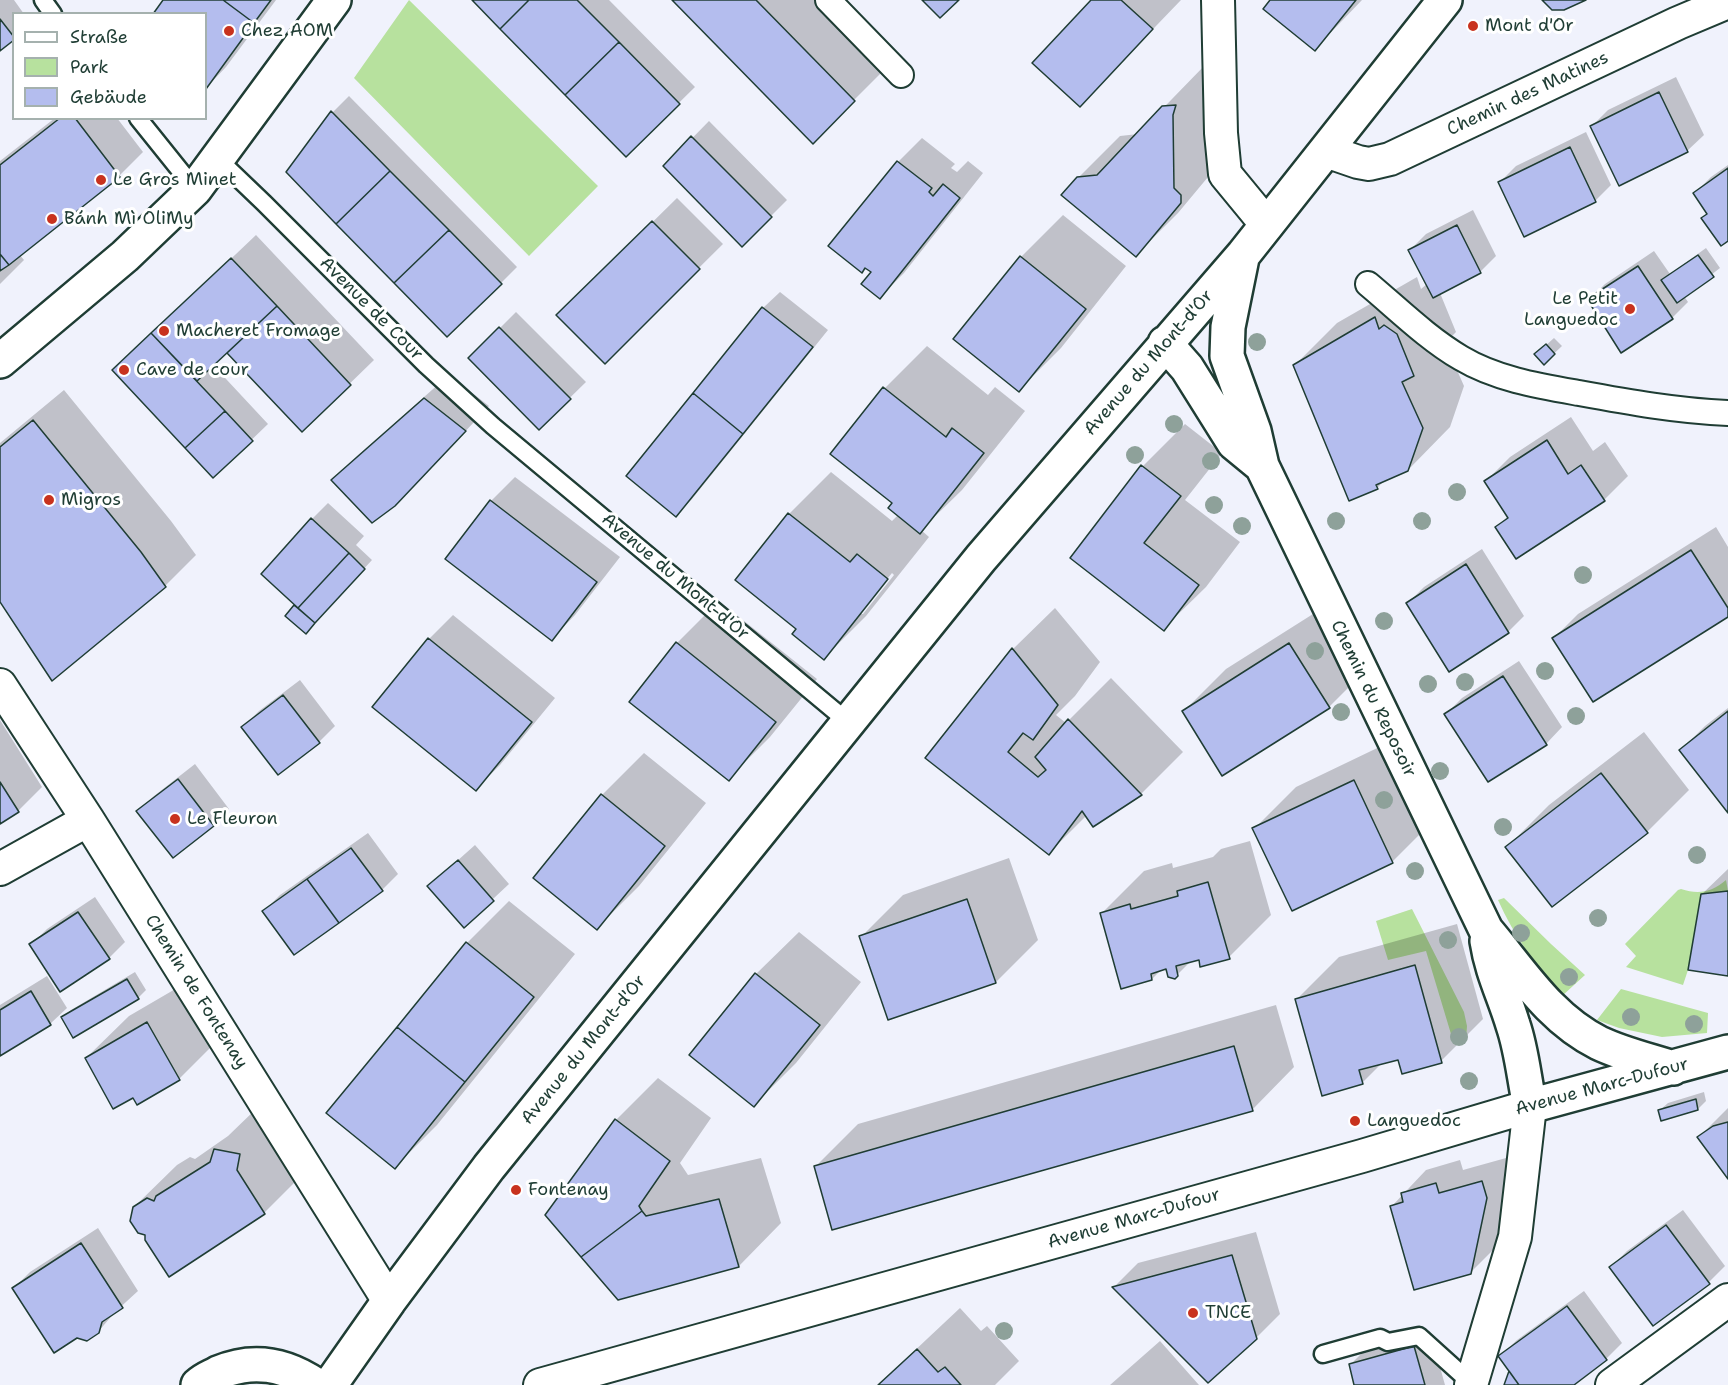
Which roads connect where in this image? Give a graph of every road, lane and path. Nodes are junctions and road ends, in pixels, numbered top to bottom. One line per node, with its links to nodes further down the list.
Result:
1 (334, 0): 9 (street)
2 (828, 0): 6 (street)
3 (1218, 0): 11 (street)
4 (1445, 0): 8 (street, Avenue du Mont-d'Or)
5 (1728, 2): 8 (street, Chemin des Matines)
6 (901, 75)
7 (140, 120): 10 (lane)
8 (1326, 151): 11 (street, Avenue du Mont-d'Or)
9 (217, 158): 10 (street); 17 (lane, Avenue de Cour)
10 (195, 189): 15 (street)
11 (1267, 225): 12 (street, Avenue du Mont-d'Or)
12 (1243, 255): 14 (street, Avenue du Mont-d'Or); 18 (street, Chemin du Reposoir)
13 (1368, 284): 16 (street)
14 (1165, 343): 18 (street, Chemin du Reposoir); 20 (street, Avenue du Mont-d'Or)
15 (0, 361)
16 (1728, 413)
17 (529, 455): 20 (lane, Avenue du Mont-d'Or)
18 (1262, 466): 23 (street, Chemin du Reposoir)
19 (0, 685): 21 (street, Chemin de Fontenay)
20 (848, 722): 27 (street, Avenue du Mont-d'Or)
21 (88, 820): 22 (street); 27 (street, Chemin de Fontenay)
22 (0, 869)
23 (1486, 930): 25 (street, Chemin du Reposoir); 26 (street, Chemin du Reposoir)
24 (1728, 1052): 25 (street, Avenue Marc-Dufour)
25 (1673, 1068): 26 (street, Avenue Marc-Dufour)
26 (1530, 1106): 30 (street, Chemin du Reposoir); 34 (street, Avenue Marc-Dufour)
27 (389, 1300): 33 (street, Avenue du Mont-d'Or)
28 (1728, 1300): 35 (street)
29 (1323, 1354): 30 (lane)
30 (1472, 1381)
31 (198, 1385): 32 (street)
32 (316, 1385)
33 (330, 1385)
34 (540, 1385)
35 (1612, 1385)

